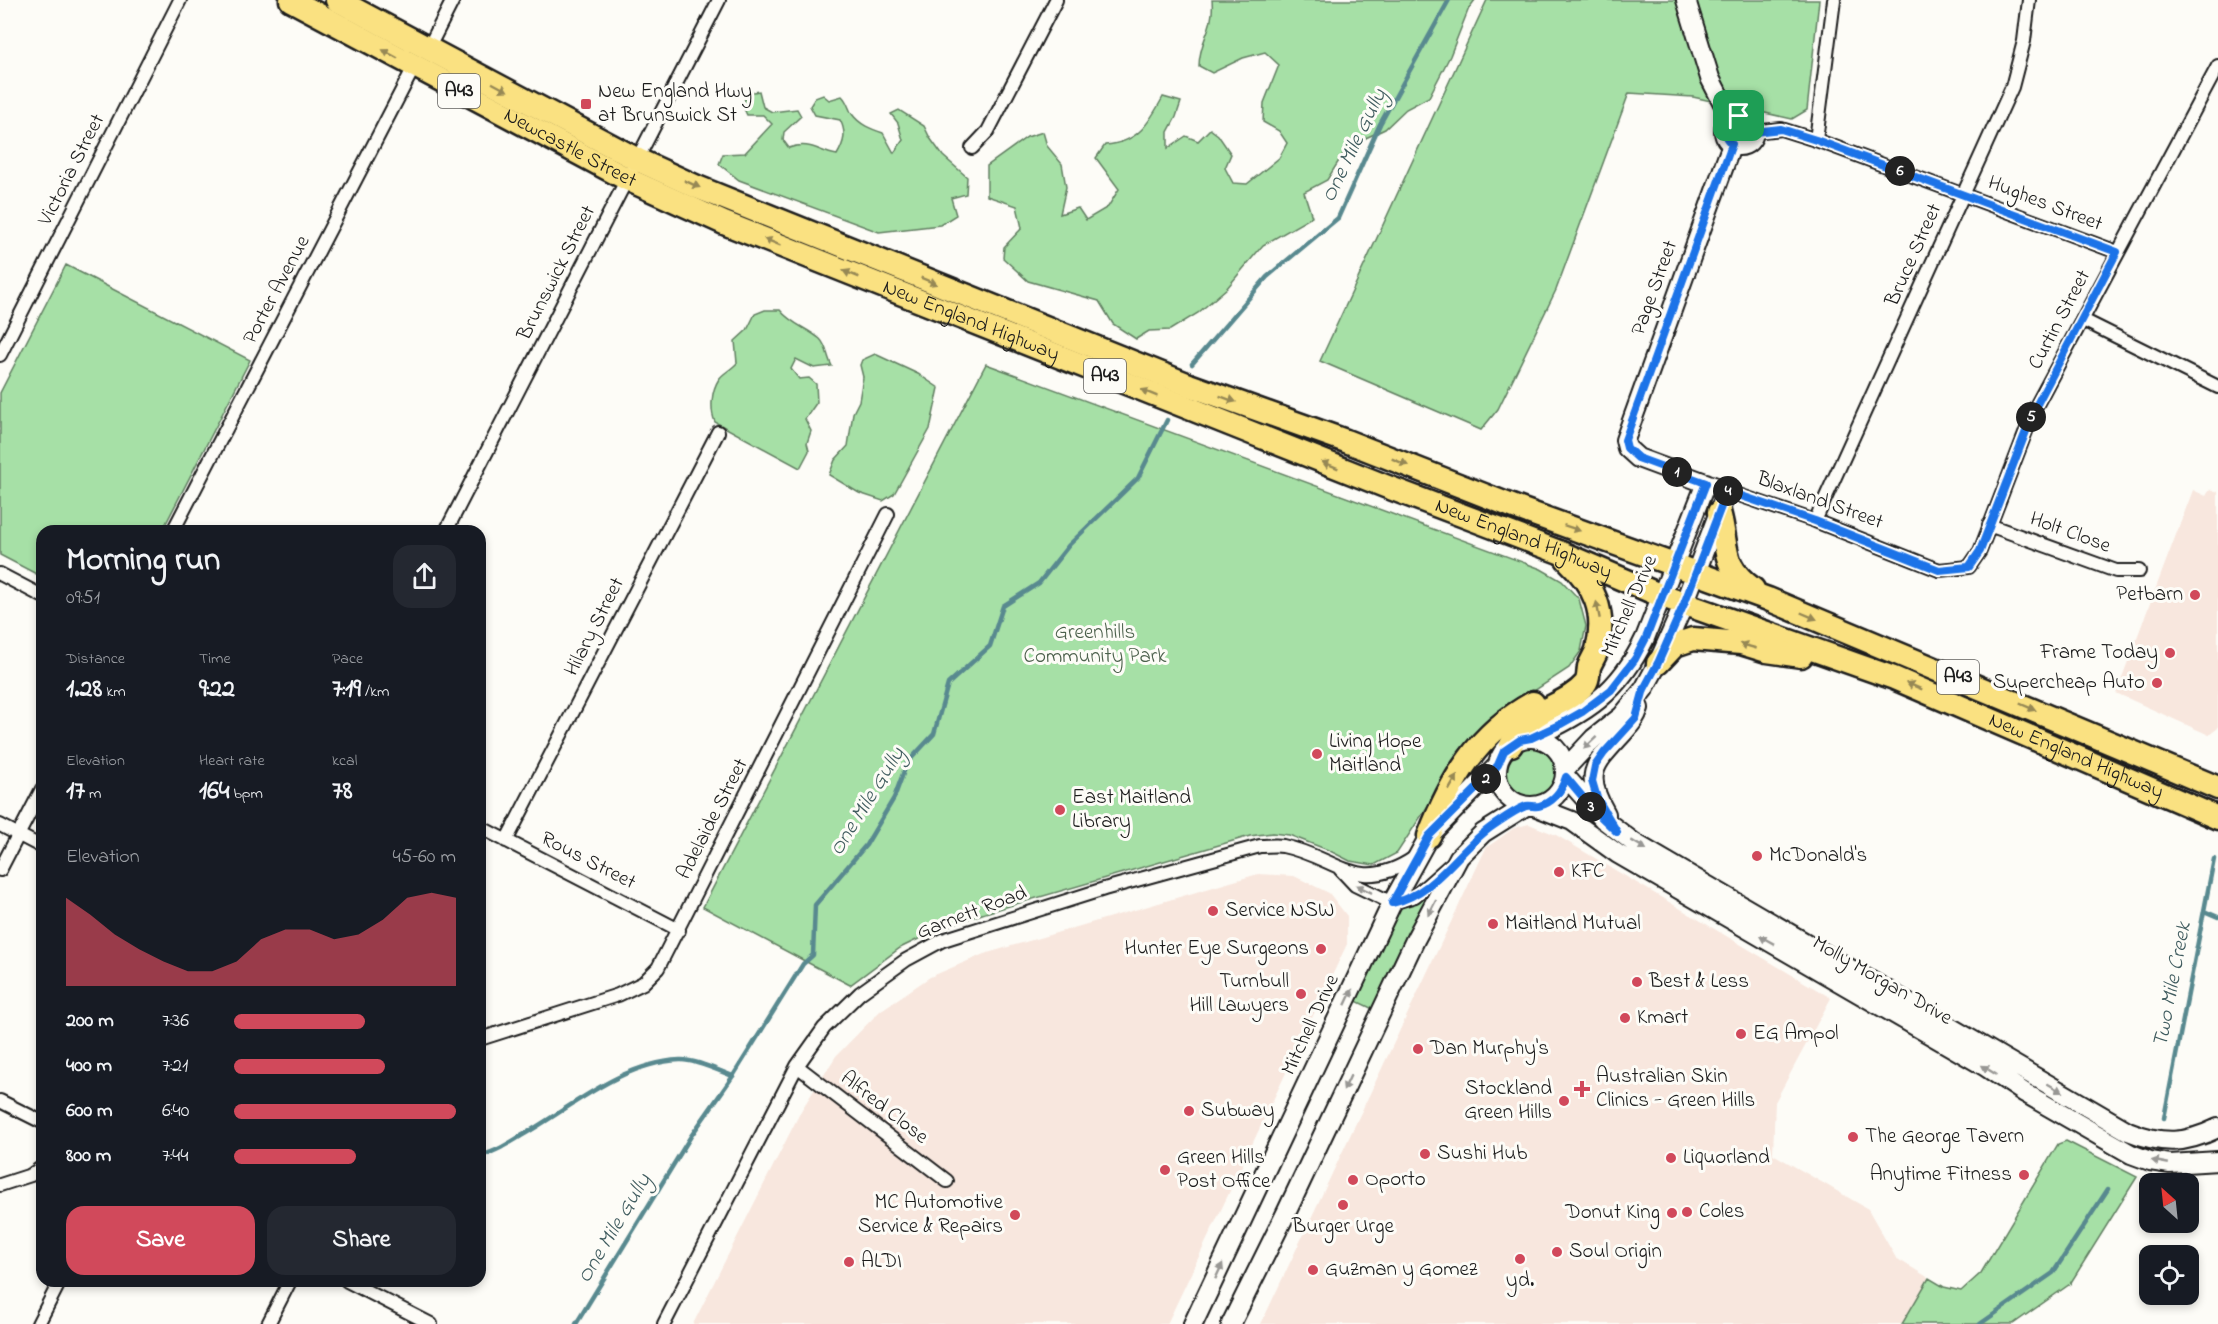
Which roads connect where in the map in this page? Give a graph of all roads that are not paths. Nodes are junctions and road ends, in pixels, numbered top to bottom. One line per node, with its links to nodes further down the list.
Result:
1 (291, 0): 12 (highway, Newcastle Street / A43, one-way to 1)
2 (337, 0): 10 (highway, Newcastle Street / A43)
3 (453, 0): 10 (street)
4 (719, 0): 18 (street, Brunswick Street)
5 (1056, 0): 17 (street)
6 (1686, 0): 13 (street)
7 (1834, 0): 15 (street)
8 (2029, 0): 20 (street, Bruce Street)
9 (181, 1): 25 (street, Victoria Street)
10 (428, 49): 18 (highway, Newcastle Street / A43, one-way to 18)
11 (2218, 66): 22 (street, Curtin Street)
12 (414, 67): 19 (highway, Newcastle Street / A43); 33 (street, Porter Avenue)
13 (1731, 120): 14 (street); 16 (street)
14 (1754, 132): 15 (street, Hughes Street); 16 (street)
15 (1816, 140): 20 (street, Hughes Street)
16 (1732, 144): 28 (street, Page Street)
17 (972, 148)
18 (639, 160): 19 (street, Brunswick Street); 21 (highway, Newcastle Street / A43, one-way to 21)
19 (627, 179): 23 (highway, Newcastle Street / A43, one-way to 19); 34 (street, Brunswick Street)
20 (1964, 194): 22 (street, Hughes Street); 32 (street, Bruce Street)
21 (836, 244): 37 (highway, New England Highway / A43, one-way to 37)
22 (2117, 252): 24 (street, Curtin Street)
23 (826, 264): 36 (highway, New England Highway / A43, one-way to 23)
24 (2083, 320): 26 (street); 35 (street, Curtin Street)
25 (0, 355)
26 (2218, 387)
27 (718, 432): 62 (street, Hilary Street)
28 (1627, 448): 29 (street, Blaxland Street)
29 (1706, 483): 30 (street, Blaxland Street); 37 (street, Mitchell Drive)
30 (1723, 501): 32 (street, Blaxland Street); 40 (street); 44 (highway)
31 (888, 514): 69 (street, Adelaide Street)
32 (1815, 521): 38 (street, Blaxland Street)
33 (176, 525)
34 (449, 525)
35 (1989, 525): 38 (street, Curtin Street); 39 (street, Holt Close)
36 (1559, 552): 43 (highway, New England Highway / A43); 48 (highway, one-way to 36)
37 (1674, 564): 40 (highway, New England Highway / A43); 43 (street, Mitchell Drive)
38 (1969, 567)
39 (2139, 571)
40 (1696, 572): 44 (highway, New England Highway / A43); 45 (street)
41 (0, 574): 42 (street)
42 (36, 593)
43 (1662, 596): 45 (highway, New England Highway / A43); 50 (street, Mitchell Drive)
44 (1768, 599): 53 (highway, New England Highway / A43, one-way to 53)
45 (1684, 604): 46 (highway, New England Highway / A43); 47 (street)
46 (1847, 662): 47 (highway, one-way to 47); 56 (highway, New England Highway / A43, one-way to 46)
47 (1658, 663): 49 (street)
48 (1589, 666): 50 (highway); 61 (highway, one-way to 48)
49 (1644, 689): 52 (street, one-way to 52); 59 (street)
50 (1521, 741): 51 (street); 52 (street)
51 (1498, 765): 55 (street); 61 (street, Mitchell Drive)
52 (1566, 772): 55 (street); 59 (street, Molly Morgan Drive)
53 (2218, 788)
54 (36, 800): 60 (street)
55 (1530, 806): 64 (street); 75 (street, Molly Morgan Drive, one-way to 55)
56 (2218, 818)
57 (0, 825): 60 (street)
58 (486, 830): 62 (street, Rous Street)
59 (1617, 832): 74 (street, Molly Morgan Drive, one-way to 74)
60 (18, 834): 63 (street); 67 (street)
61 (1429, 836): 65 (street, Mitchell Drive)
62 (506, 841): 69 (street, Rous Street)
63 (36, 843)
64 (1459, 856): 68 (street); 87 (street, one-way to 87)
65 (1416, 857): 66 (street, Garnett Road); 68 (street, Mitchell Drive)
66 (1340, 869): 68 (street, Garnett Road, one-way to 66); 71 (street, Garnett Road)
67 (0, 870)
68 (1392, 903): 86 (street, Mitchell Drive, one-way to 68)
69 (679, 930): 70 (street, Adelaide Street)
70 (486, 1037)
71 (797, 1066): 77 (street, Alfred Close); 85 (street, Garnett Road)
72 (0, 1101): 73 (street)
73 (36, 1119)
74 (2218, 1128)
75 (2218, 1161)
76 (36, 1171): 78 (street)
77 (946, 1181)
78 (0, 1185)
79 (57, 1287): 82 (street)
80 (287, 1287): 83 (street)
81 (359, 1287): 84 (street)
82 (38, 1324)
83 (268, 1324)
84 (431, 1324)
85 (664, 1324)
86 (1193, 1324)
87 (1231, 1324)

